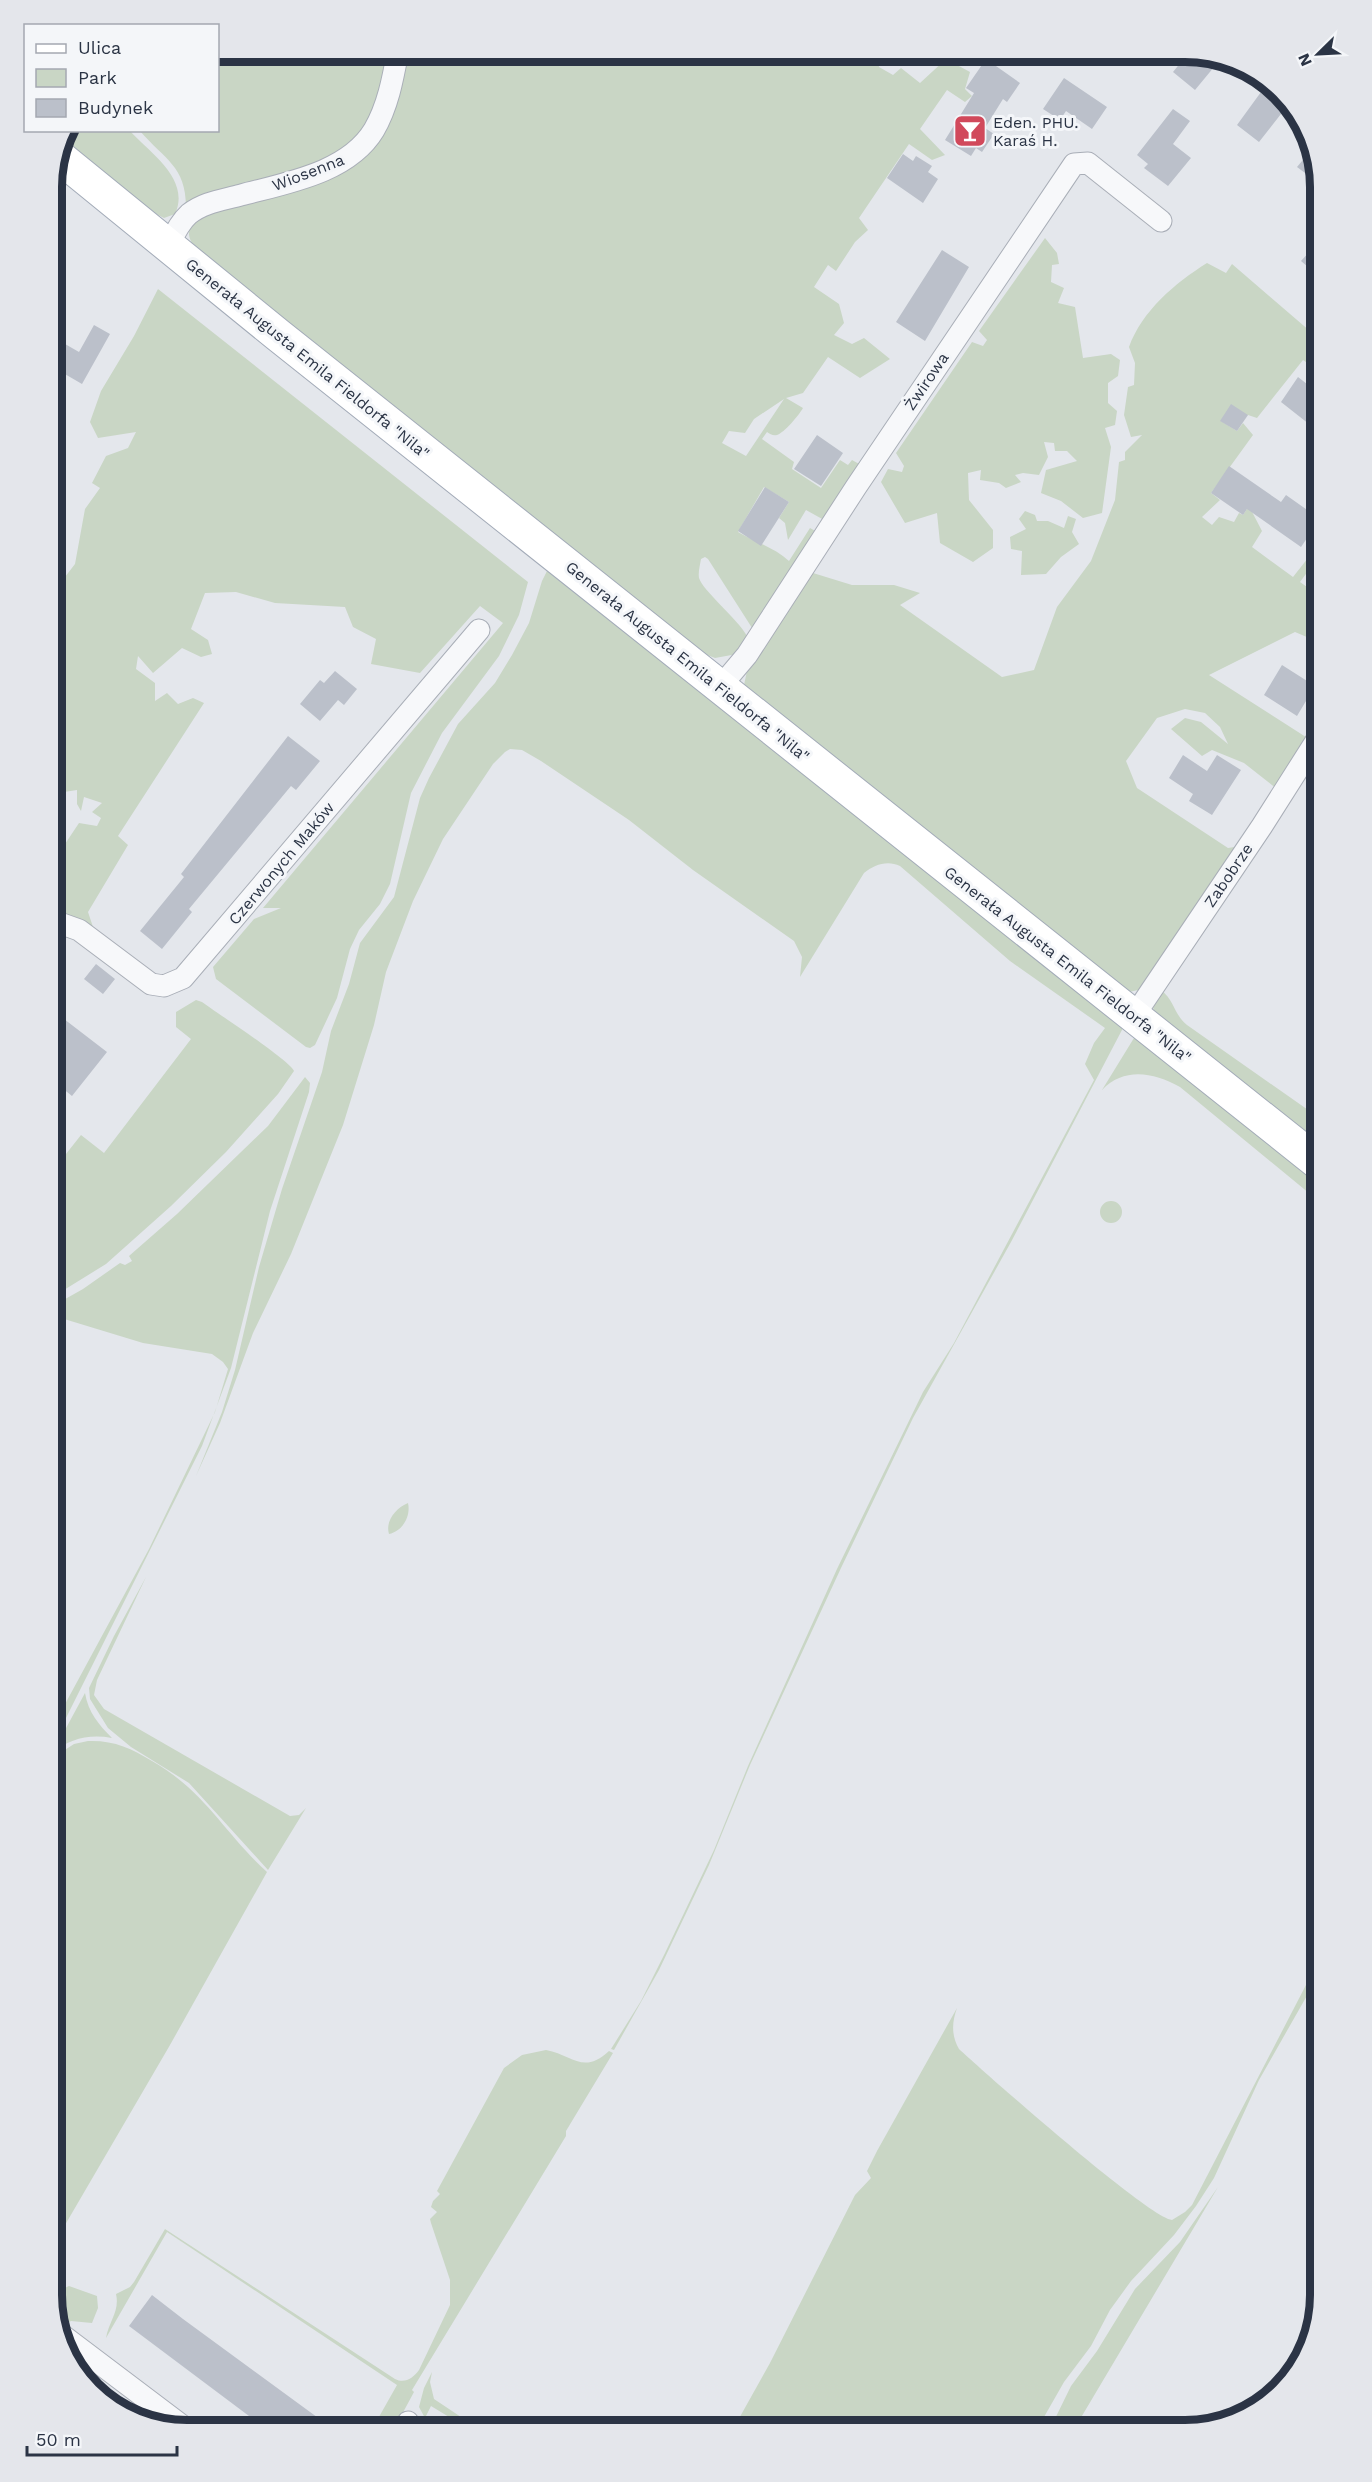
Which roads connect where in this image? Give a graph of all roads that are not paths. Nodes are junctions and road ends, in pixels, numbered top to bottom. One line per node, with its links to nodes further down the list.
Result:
1 (396, 62): 4 (street, Wiosenna)
2 (65, 161): 4 (main road, Generała Augusta Emila Fieldorfa "Nila")
3 (1161, 221): 6 (street, Żwirowa)
4 (169, 245): 6 (main road, Generała Augusta Emila Fieldorfa "Nila")
5 (479, 630): 8 (street, Czerwonych Maków)
6 (720, 687): 9 (main road, Generała Augusta Emila Fieldorfa "Nila")
7 (1310, 750): 9 (street, Zabobrze)
8 (62, 924)
9 (1134, 1016): 10 (main road, Generała Augusta Emila Fieldorfa "Nila")
10 (1310, 1156)
11 (70, 2341): 12 (street)
12 (174, 2419)

